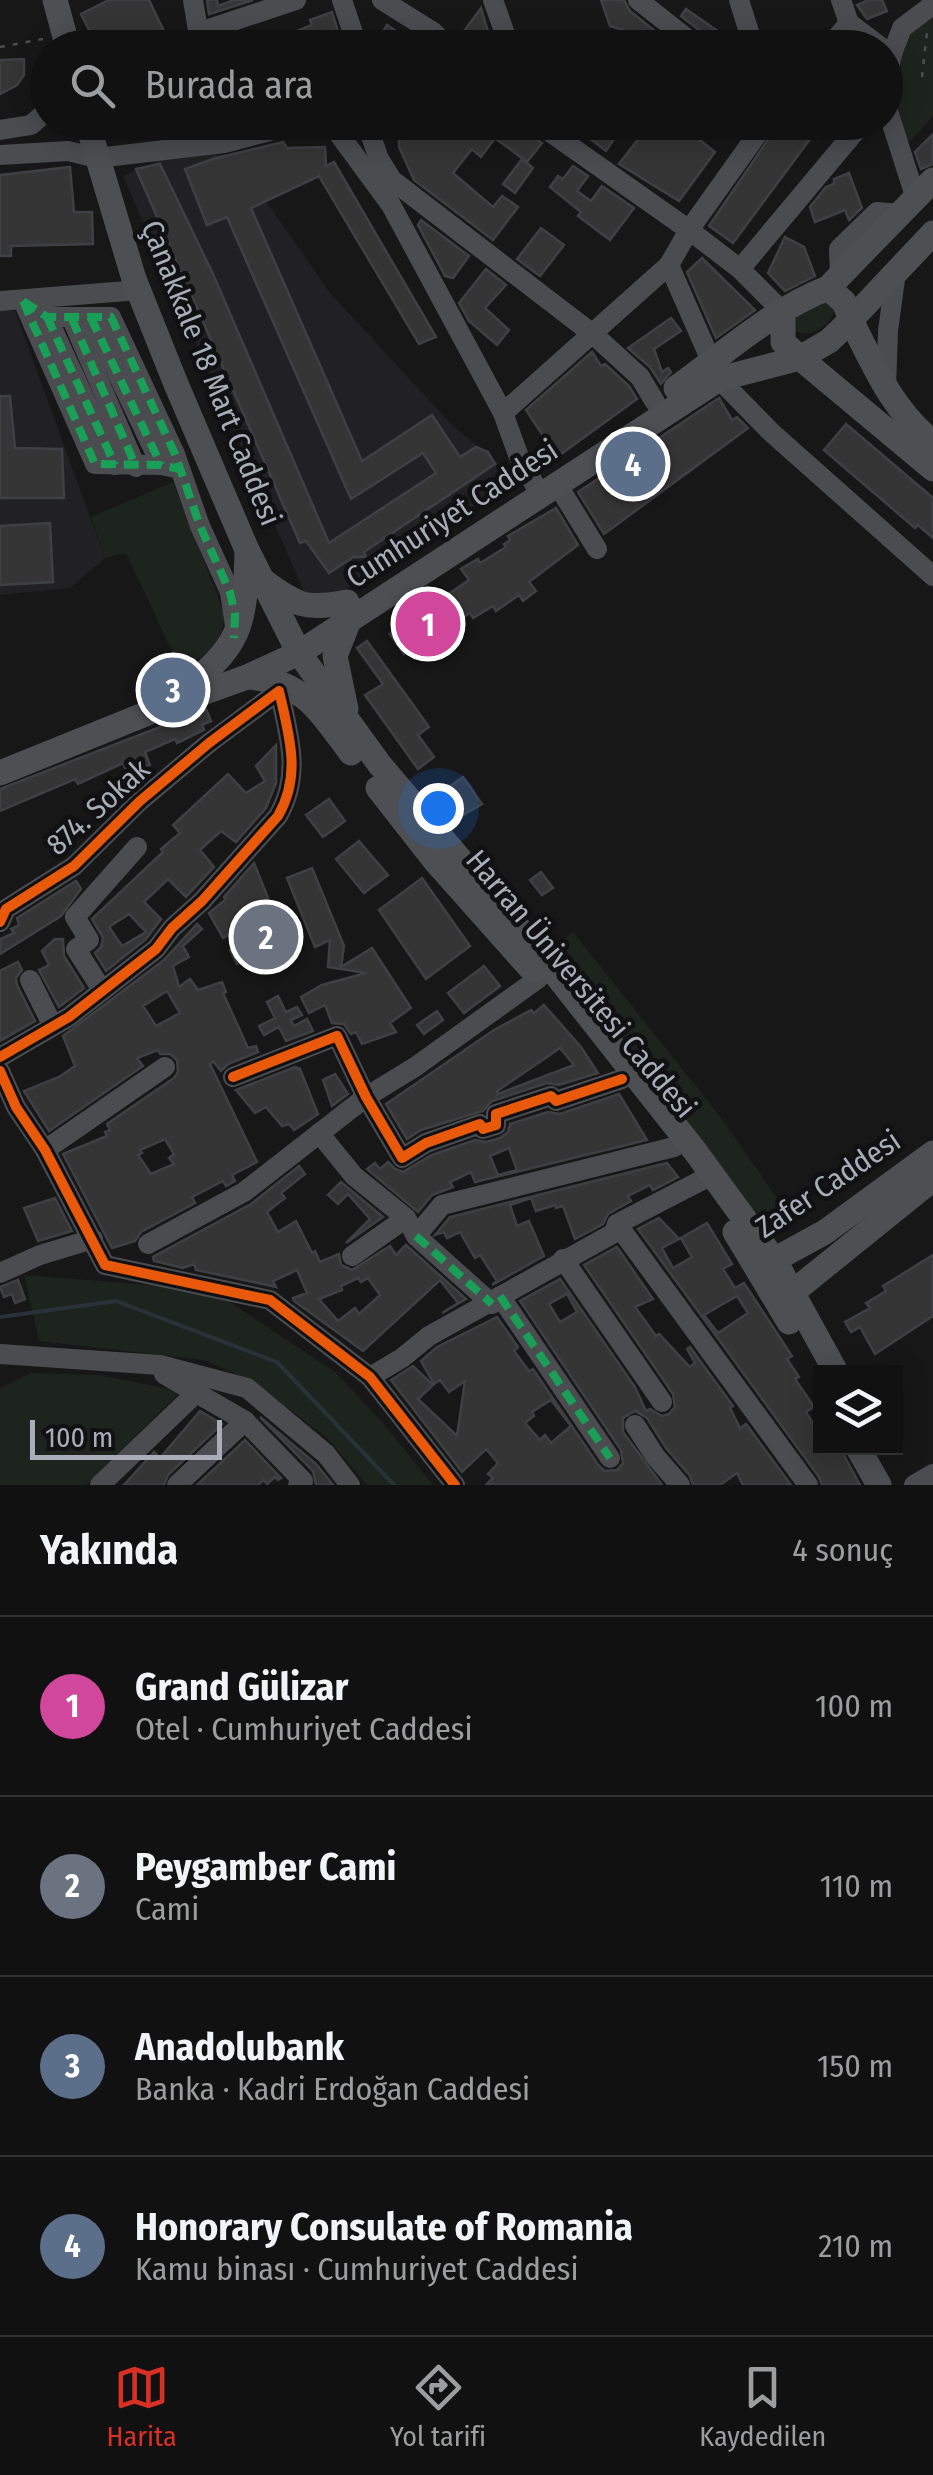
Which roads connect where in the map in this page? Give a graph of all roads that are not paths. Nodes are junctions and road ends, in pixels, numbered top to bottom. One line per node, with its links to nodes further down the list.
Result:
1 (55, 0): 12 (main road)
2 (193, 0): 13 (street)
3 (296, 0): 14 (street)
4 (342, 0): 15 (street)
5 (382, 0): 16 (street)
6 (493, 0): 17 (street)
7 (638, 0): 18 (street)
8 (739, 0): 19 (street)
9 (841, 0): 11 (street)
10 (932, 6): 22 (street)
11 (849, 24): 20 (street); 21 (street)
12 (63, 30)
13 (198, 30)
14 (223, 30)
15 (352, 30)
16 (415, 30)
17 (504, 30)
18 (676, 30)
19 (748, 30)
20 (844, 30)
21 (857, 30)
22 (901, 30)
23 (30, 125): 24 (street)
24 (0, 130)
25 (92, 140): 34 (main road, Çanakkale 18 Mart Caddesi)
26 (186, 140): 34 (street)
27 (343, 140): 54 (street)
28 (372, 140): 49 (street)
29 (560, 140): 36 (street)
30 (753, 140): 36 (street)
31 (848, 140): 39 (street)
32 (897, 140): 35 (street)
33 (0, 155): 34 (street)
34 (96, 158): 42 (main road, Çanakkale 18 Mart Caddesi)
35 (916, 197): 41 (main road)
36 (689, 230): 38 (street); 39 (street)
37 (933, 234): 40 (main road)
38 (669, 265): 49 (street); 51 (street)
39 (740, 269): 45 (street)
40 (896, 272): 48 (main road); 52 (street)
41 (834, 282): 45 (main road, Cumhuriyet Caddesi); 48 (main road)
42 (140, 290): 44 (street); 61 (main road, Çanakkale 18 Mart Caddesi)
43 (0, 301): 44 (street)
44 (22, 301): 46 (street); 56 (street)
45 (783, 312): 50 (main road); 51 (main road, Cumhuriyet Caddesi)
46 (47, 316): 47 (street); 56 (street)
47 (81, 319): 56 (street); 57 (street)
48 (851, 320): 50 (main road, Cumhuriyet Caddesi); 52 (main road)
49 (594, 335): 53 (street); 54 (street)
50 (800, 358): 51 (main road, Cumhuriyet Caddesi); 58 (main road)
51 (716, 371): 53 (main road, Cumhuriyet Caddesi); 59 (main road, Cumhuriyet Caddesi); 62 (street)
52 (886, 390): 55 (main road)
53 (655, 402): 59 (main road, Cumhuriyet Caddesi)
54 (503, 414): 59 (street)
55 (933, 442)
56 (126, 466): 57 (street)
57 (170, 467): 65 (street)
58 (933, 469)
59 (546, 485): 60 (street); 64 (main road, Cumhuriyet Caddesi)
60 (597, 549)
61 (246, 550): 63 (main road, Çanakkale 18 Mart Caddesi); 65 (main road)
62 (933, 576)
63 (264, 580): 64 (main road); 66 (main road, Çanakkale 18 Mart Caddesi)
64 (348, 612): 66 (main road, Cumhuriyet Caddesi); 69 (main road)
65 (234, 638): 68 (main road)
66 (296, 646): 67 (main road, Cumhuriyet Caddesi); 69 (main road, Çanakkale 18 Mart Caddesi)
67 (247, 678): 68 (main road, Cumhuriyet Caddesi); 73 (main road, Harran Üniversitesi Caddesi)
68 (158, 709): 70 (main road)
69 (376, 760): 96 (main road, Harran Üniversitesi Caddesi)
70 (0, 773)
71 (136, 846): 75 (street)
72 (0, 922): 75 (street, 874. Sokak)
73 (539, 978): 81 (main road, Harran Üniversitesi Caddesi); 82 (street)
74 (30, 980): 76 (street)
75 (102, 990): 76 (street)
76 (53, 1026): 77 (street)
77 (0, 1056)
78 (165, 1067): 86 (street)
79 (0, 1071): 83 (street)
80 (233, 1076): 82 (street)
81 (622, 1079): 82 (street); 85 (main road, Harran Üniversitesi Caddesi)
82 (366, 1097): 84 (street)
83 (8, 1111): 86 (street)
84 (319, 1133): 91 (street); 93 (street)
85 (674, 1146): 89 (main road, Harran Üniversitesi Caddesi); 91 (street)
86 (45, 1150): 92 (street)
87 (933, 1153): 96 (main road, Zafer Caddesi)
88 (933, 1179): 98 (main road, Zafer Caddesi)
89 (702, 1180): 90 (street); 96 (main road, Harran Üniversitesi Caddesi)
90 (617, 1224): 95 (street); 119 (street)
91 (411, 1227): 94 (street); 99 (street)
92 (93, 1239): 97 (street); 104 (street)
93 (148, 1244)
94 (352, 1256)
95 (563, 1259): 99 (street); 106 (street)
96 (766, 1265): 98 (main road, Harran Üniversitesi Caddesi)
97 (0, 1273)
98 (786, 1298): 102 (main road, Harran Üniversitesi Caddesi); 103 (main road, Harran Üniversitesi Caddesi)
99 (496, 1300): 104 (street); 111 (street)
100 (0, 1354): 101 (street)
101 (132, 1363): 105 (street); 116 (street)
102 (814, 1365)
103 (831, 1365)
104 (370, 1377): 117 (street)
105 (197, 1392): 107 (street); 113 (street)
106 (662, 1402)
107 (245, 1422): 114 (street); 115 (street)
108 (635, 1426): 118 (street)
109 (862, 1455): 120 (main road)
110 (881, 1455): 121 (main road)
111 (610, 1458)
112 (933, 1474): 122 (street)
113 (100, 1485)
114 (177, 1485)
115 (298, 1485)
116 (350, 1485)
117 (455, 1485)
118 (680, 1485)
119 (808, 1485)
120 (879, 1485)
121 (898, 1485)
122 (914, 1485)

